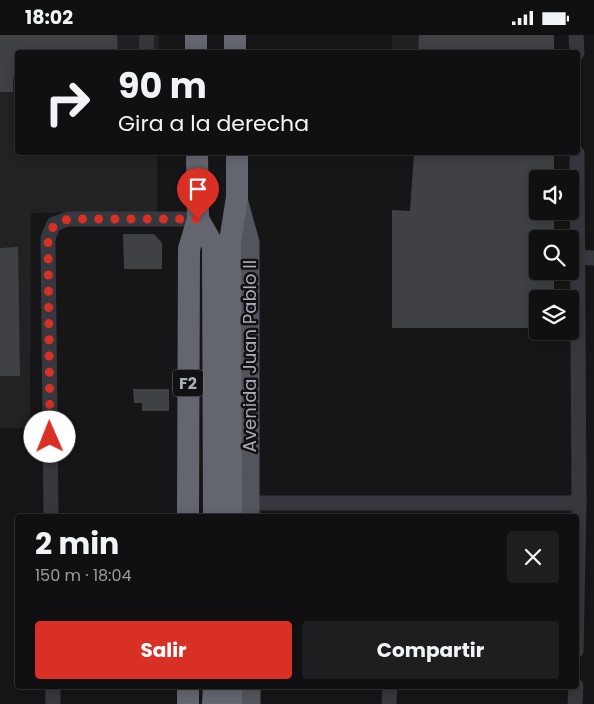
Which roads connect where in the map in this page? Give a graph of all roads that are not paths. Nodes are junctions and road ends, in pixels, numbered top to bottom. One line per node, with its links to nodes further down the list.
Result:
1 (146, 35): 5 (street)
2 (196, 35): 6 (highway)
3 (235, 35): 7 (highway)
4 (576, 35): 8 (street)
5 (146, 50)
6 (196, 50)
7 (235, 50)
8 (576, 50)
9 (197, 155): 13 (highway, F2)
10 (237, 155): 12 (highway, Avenida Juan Pablo II)
11 (577, 155): 14 (street)
12 (238, 197): 19 (main road, Avenida Juan Pablo II); 24 (highway, Avenida Juan Pablo II)
13 (198, 219): 21 (street); 22 (highway, F2); 23 (highway, F2)
14 (578, 230)
15 (579, 257): 16 (street)
16 (594, 258)
17 (578, 280): 18 (street)
18 (579, 503): 20 (street); 25 (street)
19 (250, 510): 20 (street)
20 (394, 510)
21 (51, 514)
22 (188, 514)
23 (214, 514)
24 (231, 514)
25 (579, 514)
26 (53, 689): 33 (street)
27 (188, 689): 34 (highway)
28 (214, 689): 35 (highway)
29 (231, 689): 36 (highway)
30 (251, 689): 37 (main road)
31 (390, 689): 38 (street)
32 (576, 689): 39 (street)
33 (53, 704)
34 (188, 704)
35 (213, 704)
36 (231, 704)
37 (251, 704)
38 (389, 704)
39 (575, 704)

